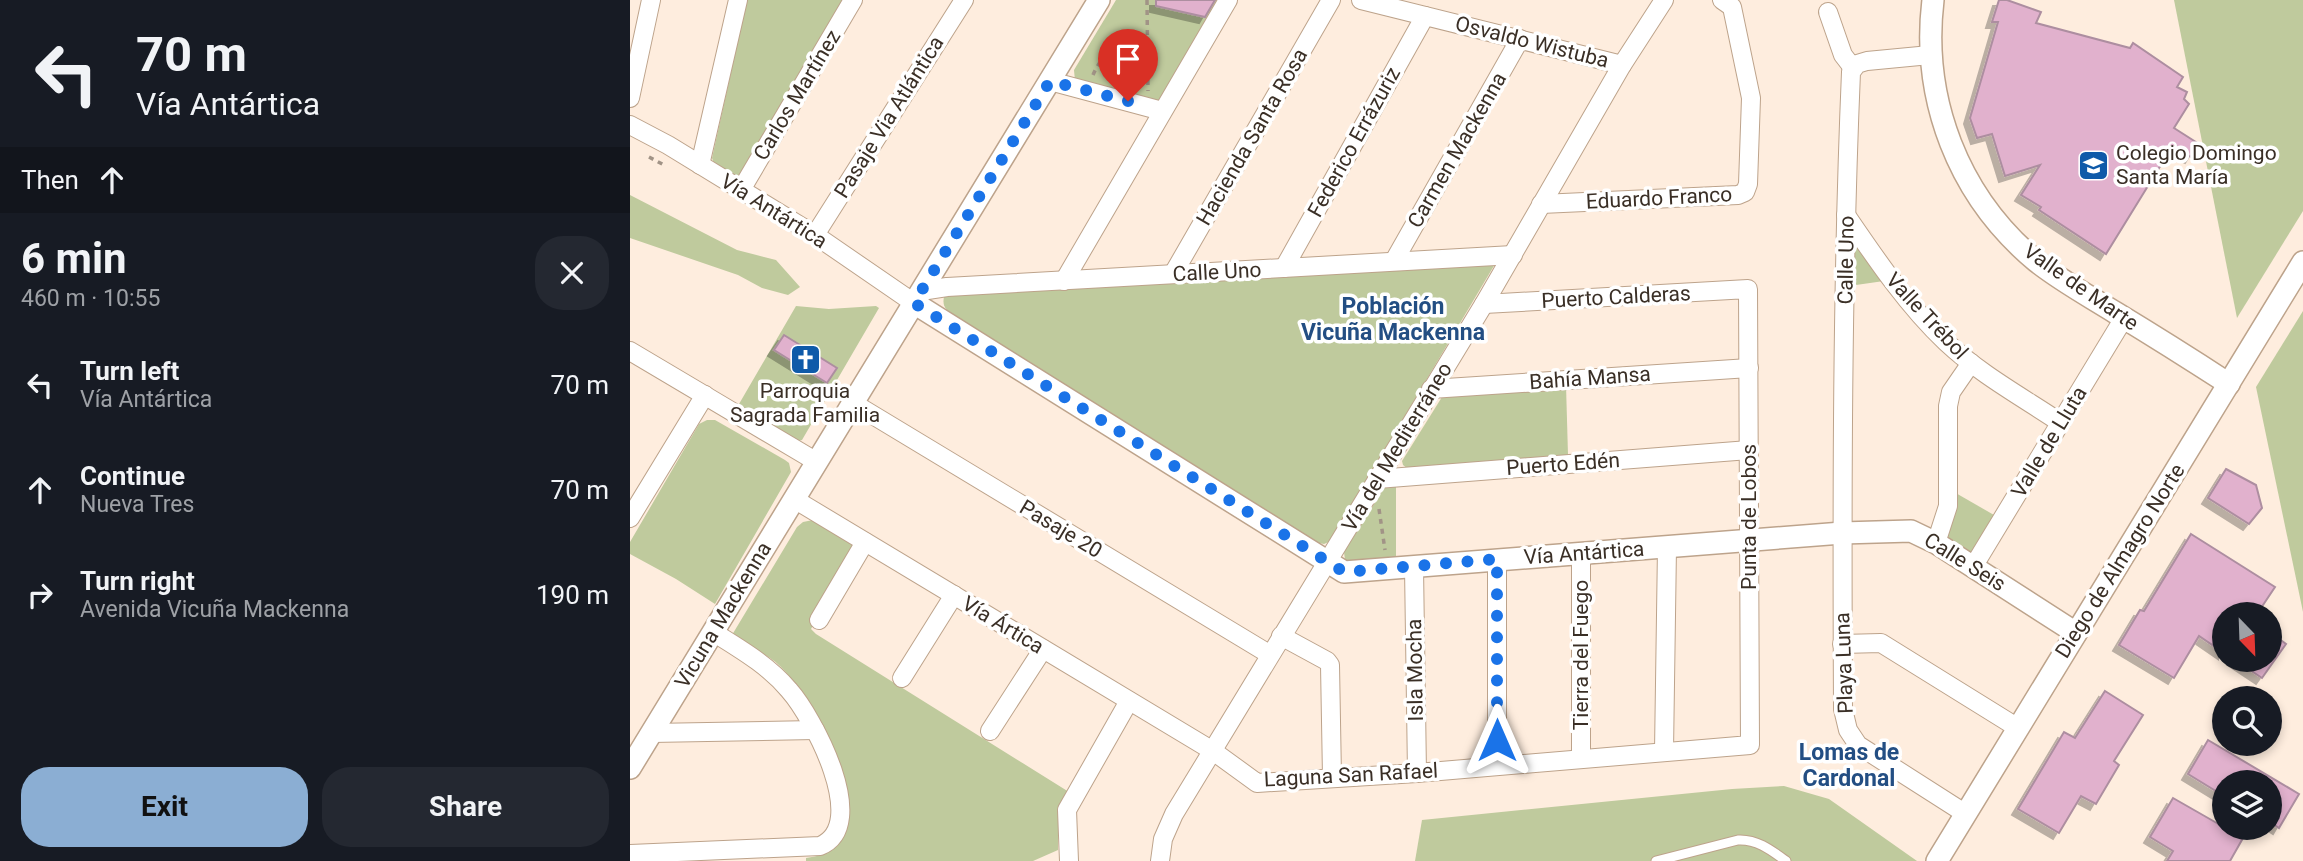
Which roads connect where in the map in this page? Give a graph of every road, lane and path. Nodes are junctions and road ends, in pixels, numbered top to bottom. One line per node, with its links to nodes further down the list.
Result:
1 (652, 0): 22 (street)
2 (738, 0): 25 (street)
3 (853, 0): 26 (street, Carlos Martínez)
4 (964, 0): 29 (street, Pasaje Via Atlántica)
5 (1099, 0): 20 (street, Vicuna Mackenna)
6 (1147, 0): 15 (path)
7 (1228, 0): 23 (street)
8 (1331, 0): 34 (street, Hacienda Santa Rosa)
9 (1361, 0): 14 (street, Osvaldo Wistuba)
10 (1664, 0): 18 (street, Vía del Mediterráneo)
11 (1722, 0): 27 (street, Eduardo Franco)
12 (1933, 0): 17 (street, Valle de Marte)
13 (1828, 12): 19 (street)
14 (1425, 16): 16 (street, Osvaldo Wistuba); 33 (street, Federico Errázuriz)
15 (1147, 38): 21 (path); 23 (path)
16 (1520, 39): 18 (street, Osvaldo Wistuba); 31 (street, Carmen Mackenna)
17 (1930, 55): 19 (street); 39 (street, Valle de Marte)
18 (1622, 65): 27 (street, Vía del Mediterráneo)
19 (1853, 68): 28 (street, Calle Uno)
20 (1050, 81): 21 (street); 37 (street, Vicuna Mackenna)
21 (1088, 90): 23 (street)
22 (630, 98)
23 (1155, 109): 35 (street)
24 (630, 125): 25 (street, Vía Antártica)
25 (700, 165): 26 (street, Vía Antártica)
26 (741, 190): 29 (street, Vía Antártica)
27 (1541, 204): 30 (street, Vía del Mediterráneo)
28 (1846, 215): 41 (street, Valle Trébol); 53 (street, Calle Uno)
29 (815, 235): 37 (street, Vía Antártica)
30 (1513, 254): 31 (street, Calle Uno); 38 (street, Vía del Mediterráneo)
31 (1394, 261): 33 (street, Calle Uno)
32 (2303, 262): 43 (street, Diego de Almagro Norte)
33 (1283, 268): 34 (street, Calle Uno)
34 (1173, 274): 35 (street, Calle Uno)
35 (1065, 281): 37 (street, Calle Uno)
36 (1748, 289): 38 (street, Puerto Calderas); 42 (street, Punta de Lobos)
37 (918, 297): 46 (street, Vicuna Mackenna); 60 (street, Vía Antártica)
38 (1484, 304): 44 (street, Vía del Mediterráneo)
39 (2124, 318): 43 (street, Valle de Marte); 47 (street, Valle de Lluta)
40 (630, 351): 45 (street)
41 (1971, 363): 47 (street, Valle Trébol); 56 (street)
42 (1749, 368): 44 (street, Bahía Mansa); 48 (street, Punta de Lobos)
43 (2229, 384): 67 (street, Diego de Almagro Norte)
44 (1431, 389): 50 (street, Vía del Mediterráneo)
45 (705, 396): 49 (street); 52 (street)
46 (853, 403): 49 (street, Vicuna Mackenna); 71 (street, Pasaje 20)
47 (2061, 422): 62 (street, Valle de Lluta)
48 (1749, 450): 50 (street, Puerto Edén); 54 (street, Punta de Lobos)
49 (817, 462): 51 (street, Vicuna Mackenna)
50 (1376, 481): 60 (street, Vía del Mediterráneo); 63 (path)
51 (794, 499): 55 (street, Vía Ártica); 66 (street, Vicuna Mackenna)
52 (630, 518)
53 (1842, 533): 54 (street, Vía Antártica); 56 (street, Calle Seis); 69 (street, Playa Luna)
54 (1749, 541): 57 (street, Vía Antártica); 78 (street, Punta de Lobos)
55 (865, 542): 64 (street, Vía Ártica); 65 (street)
56 (1936, 543): 62 (street, Calle Seis)
57 (1667, 547): 58 (street, Vía Antártica); 80 (street)
58 (1581, 552): 59 (street, Vía Antártica); 81 (street, Tierra del Fuego)
59 (1497, 559): 61 (street, Vía Antártica); 82 (street)
60 (1327, 563): 63 (street, Vía Antártica); 68 (street, Vía del Mediterráneo)
61 (1414, 567): 63 (street, Vía Antártica); 84 (street, Isla Mocha)
62 (1973, 567): 67 (street, Calle Seis)
63 (1388, 569)
64 (954, 595): 70 (street, Vía Ártica); 72 (street)
65 (819, 620)
66 (713, 632): 75 (street); 77 (street, Vicuna Mackenna)
67 (2076, 633): 74 (street, Diego de Almagro Norte)
68 (1281, 636): 71 (street, Vía del Mediterráneo); 85 (street)
69 (1842, 643): 74 (street); 86 (street, Playa Luna)
70 (1043, 649): 73 (street, Vía Ártica); 76 (street)
71 (1269, 654): 79 (street, Vía del Mediterráneo)
72 (902, 678)
73 (1129, 701): 79 (street, Vía Ártica); 89 (street)
74 (2018, 728): 86 (street, Diego de Almagro Norte)
75 (815, 730): 77 (street); 88 (street)
76 (990, 731)
77 (652, 733): 83 (street, Vicuna Mackenna)
78 (1750, 745): 80 (street, Laguna San Rafael)
79 (1213, 751): 85 (street, Laguna San Rafael); 90 (street, Vía del Mediterráneo)
80 (1664, 751): 81 (street, Laguna San Rafael)
81 (1581, 758): 82 (street, Laguna San Rafael)
82 (1497, 766): 84 (street, Laguna San Rafael)
83 (630, 768)
84 (1417, 773): 85 (street, Laguna San Rafael)
85 (1332, 778)
86 (1966, 814): 93 (street, Diego de Almagro Norte)
87 (630, 854): 88 (street)
88 (799, 854)
89 (1069, 861)
90 (1160, 861)
91 (1656, 861): 92 (lane)
92 (1786, 861)
93 (1937, 861)

